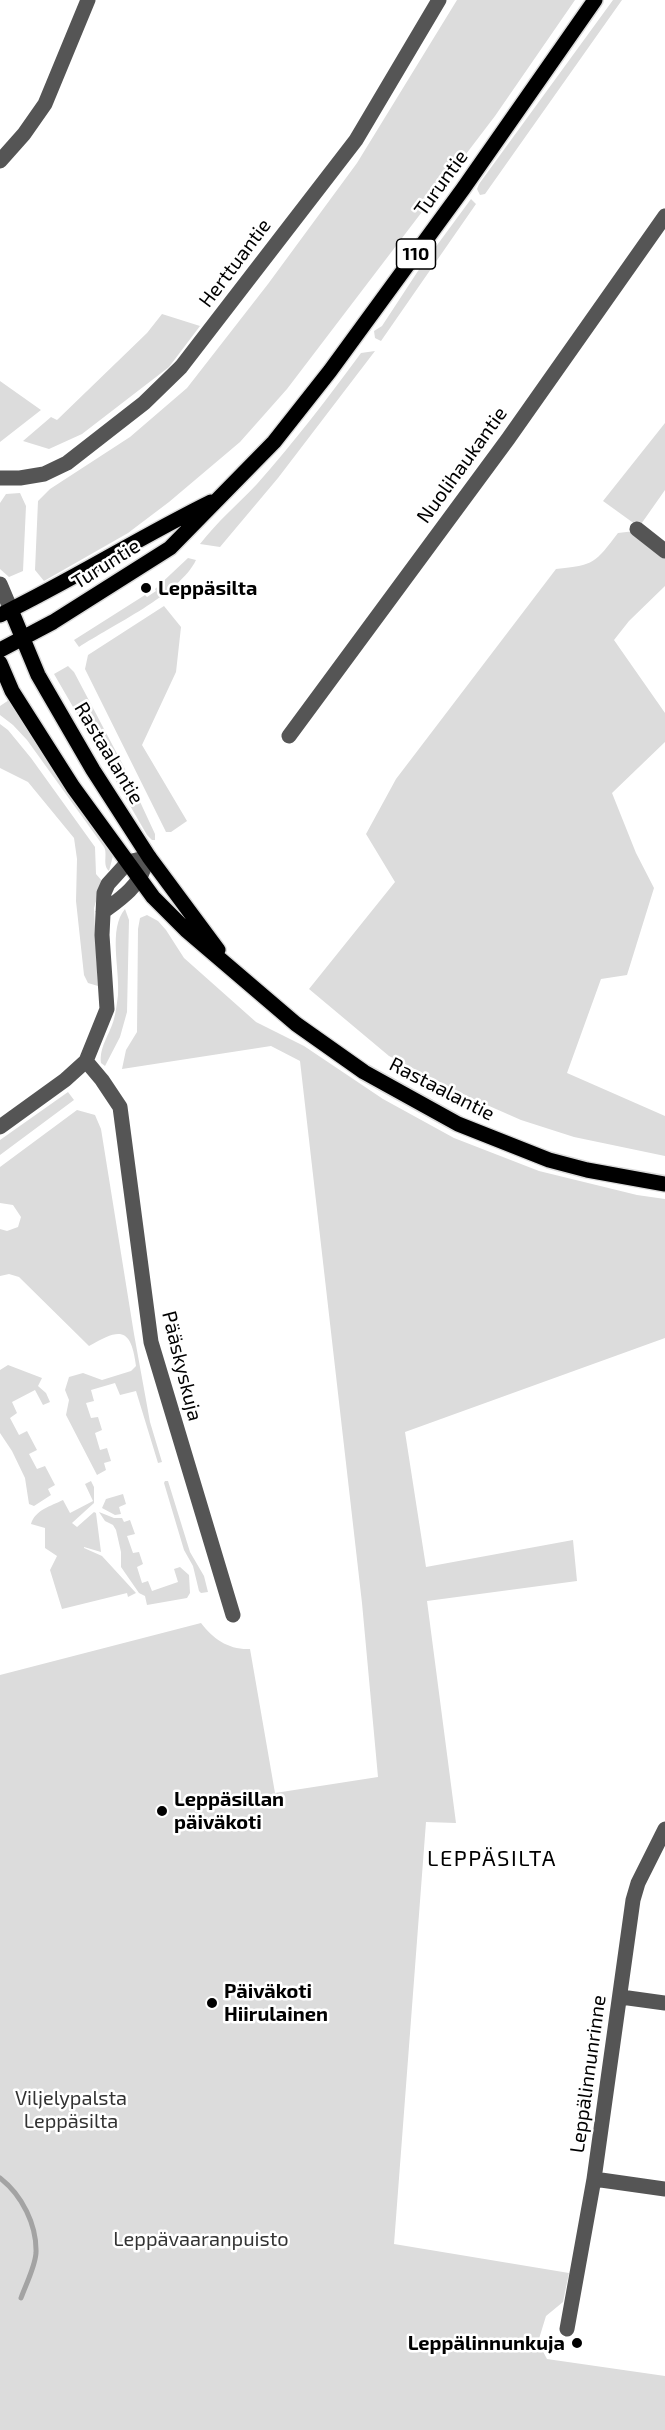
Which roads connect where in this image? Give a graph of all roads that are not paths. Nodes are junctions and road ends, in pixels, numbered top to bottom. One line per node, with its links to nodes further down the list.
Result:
1 (88, 0): 4 (street)
2 (439, 0): 6 (street, Herttuantie)
3 (594, 0): 7 (main road, Turuntie / 110)
4 (0, 161)
5 (665, 216): 15 (street, Nuolihaukantie)
6 (0, 478)
7 (222, 496): 11 (main road, Turuntie / 110); 12 (main road, Turuntie / 110)
8 (637, 529): 9 (street)
9 (665, 550)
10 (0, 584): 11 (street)
11 (5, 613): 12 (main road, Rastaalantie)
12 (23, 639): 13 (main road, Turuntie / 110); 16 (main road, Rastaalantie)
13 (0, 650)
14 (0, 663): 17 (main road, Rastaalantie)
15 (289, 736)
16 (149, 857): 17 (street); 18 (street); 20 (main road, Rastaalantie)
17 (128, 862): 18 (main road, Rastaalantie); 19 (street)
18 (140, 879): 19 (street); 20 (main road, Rastaalantie)
19 (103, 912): 21 (street)
20 (230, 967): 23 (main road, Rastaalantie)
21 (86, 1061): 22 (street); 24 (street, Pääskyskuja)
22 (0, 1126)
23 (665, 1184)
24 (233, 1615)
25 (665, 1829): 26 (street, Leppälinnunrinne)
26 (621, 1997): 27 (street); 28 (street, Leppälinnunrinne)
27 (665, 2003)
28 (594, 2179): 29 (street); 30 (street, Leppälinnunrinne)
29 (665, 2189)
30 (567, 2329)

